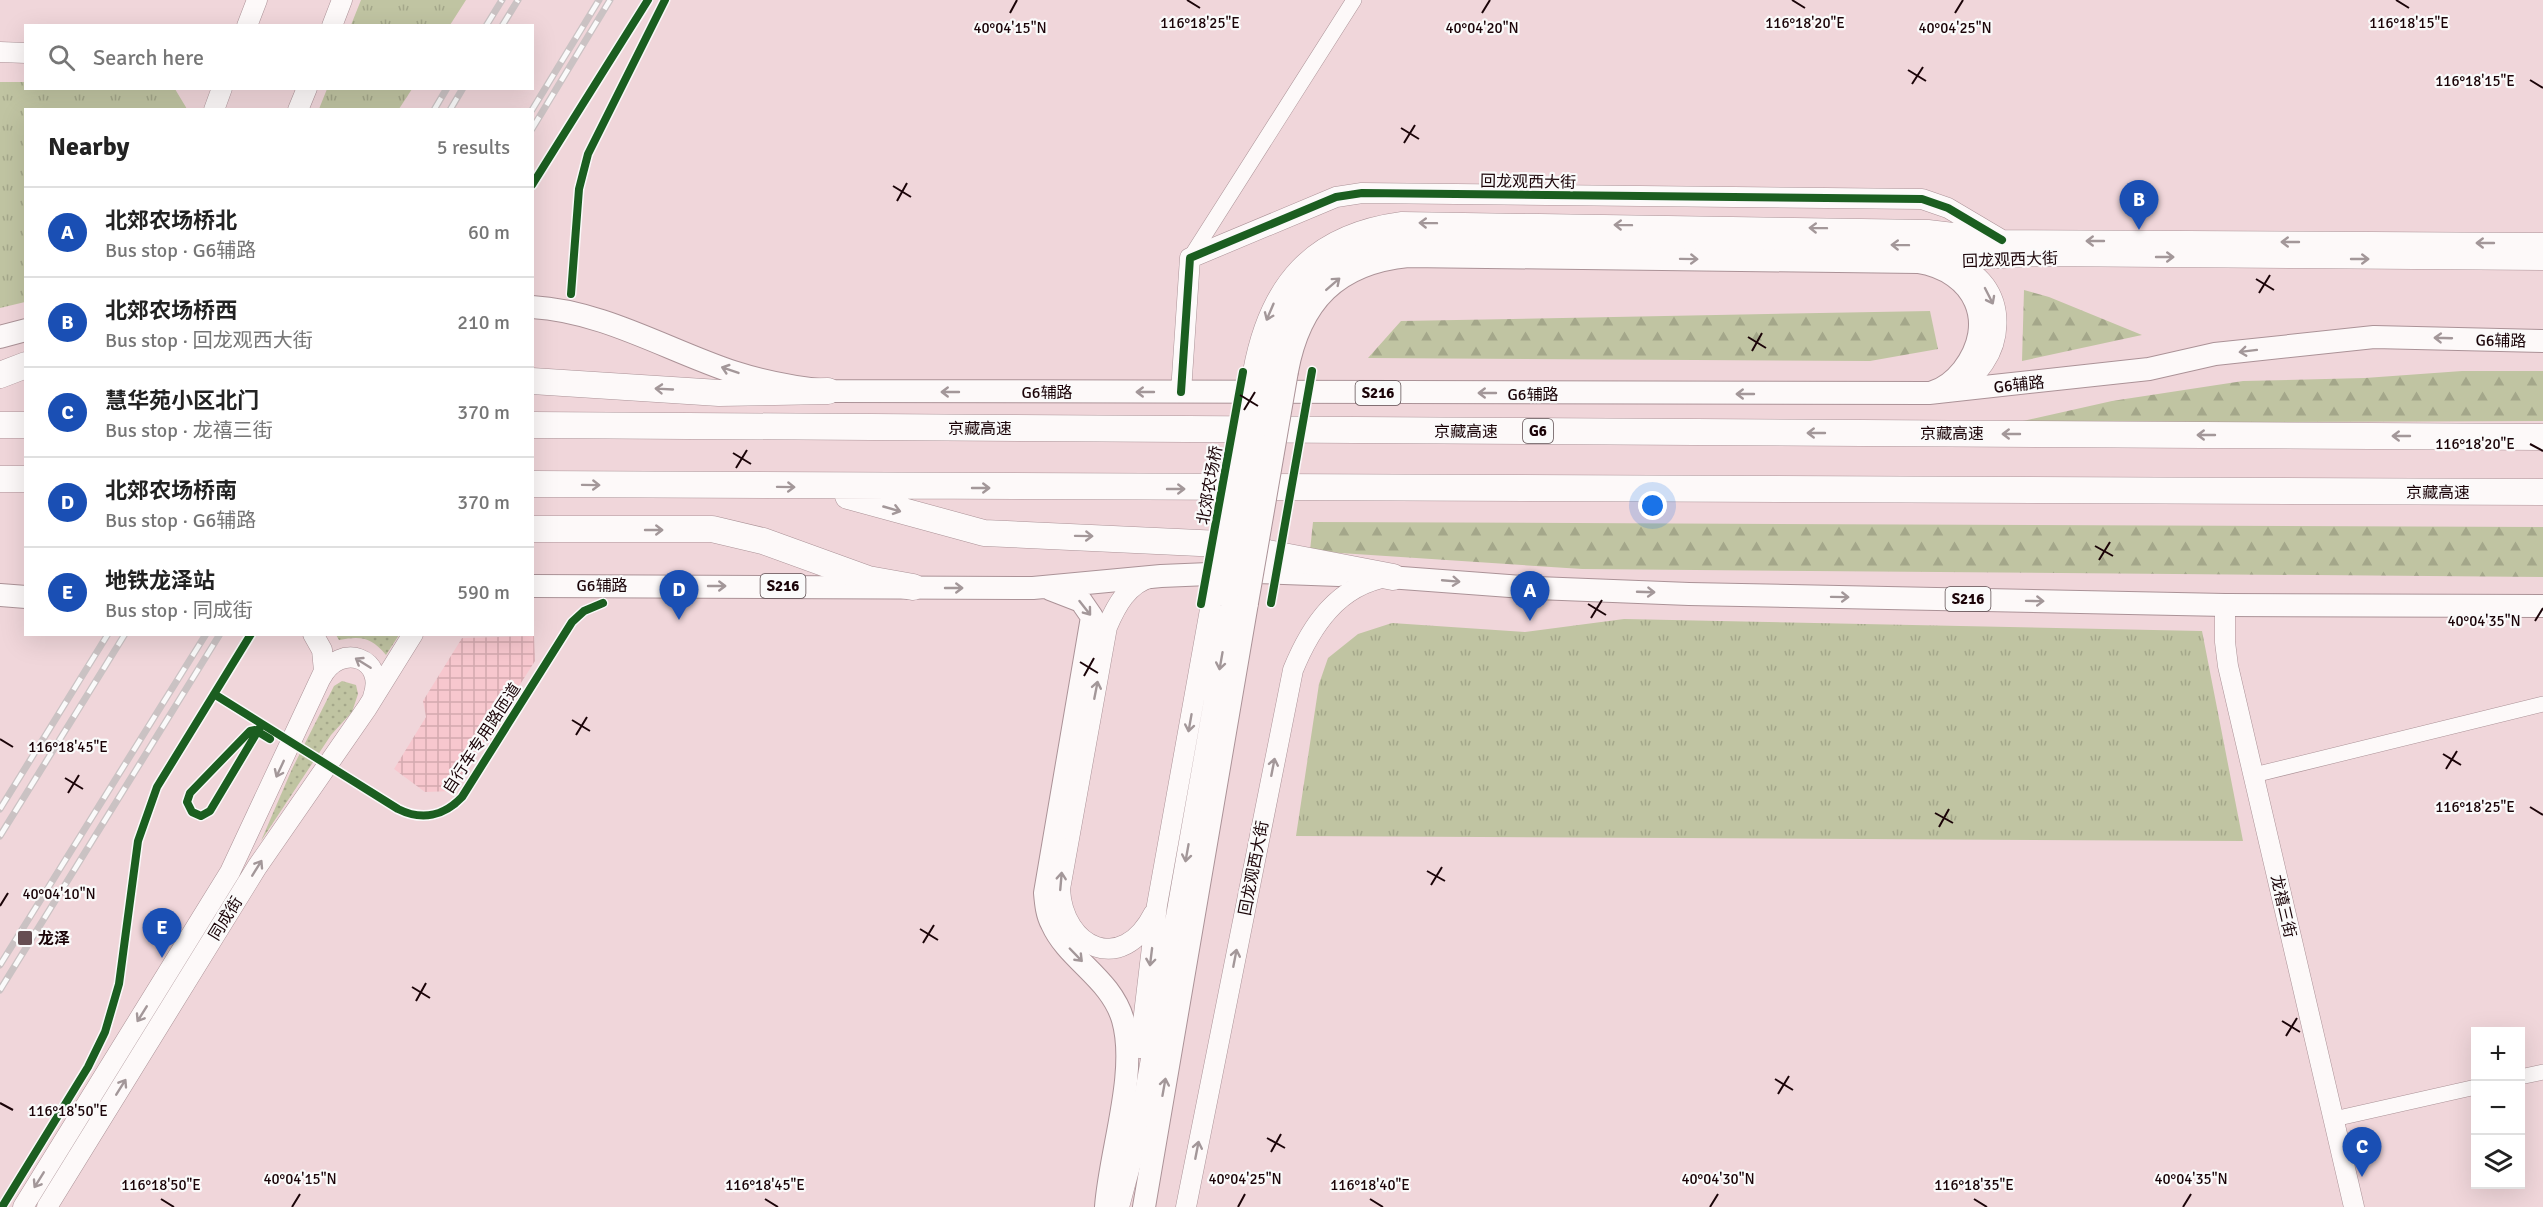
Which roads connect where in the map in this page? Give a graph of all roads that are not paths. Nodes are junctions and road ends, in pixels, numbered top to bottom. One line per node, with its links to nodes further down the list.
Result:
1 (257, 0): 4 (main road)
2 (342, 0): 5 (main road)
3 (1354, 0): 14 (street)
4 (248, 24)
5 (333, 24)
6 (0, 52): 7 (main road)
7 (24, 53)
8 (221, 90): 10 (main road)
9 (306, 90): 11 (main road)
10 (215, 108)
11 (299, 108)
12 (2002, 240): 13 (main road, 回龙观西大街, one-way to 12); 14 (main road, 回龙观西大街); 25 (main road, 回龙观西大街, one-way to 25)
13 (2543, 243)
14 (1190, 258): 29 (main road)
15 (2520, 260): 16 (main road, 回龙观西大街); 18 (main road, 回龙观西大街, one-way to 15); 19 (main road)
16 (2543, 260)
17 (1918, 262): 18 (main road, 回龙观西大街); 25 (main road, 回龙观西大街, one-way to 17); 30 (main road)
18 (1946, 262): 30 (main road, one-way to 30)
19 (2543, 271)
20 (534, 307): 28 (main road, G6辅路 / S216, one-way to 20)
21 (24, 331): 22 (main road)
22 (0, 337)
23 (2536, 338): 30 (main road, G6辅路 / S216, one-way to 30)
24 (24, 366): 26 (highway)
25 (1270, 371): 48 (main road, bridge); 48 (main road, 北郊农场桥, bridge)
26 (0, 375)
27 (534, 381): 28 (highway, one-way to 27)
28 (828, 391): 29 (main road, G6辅路 / S216, one-way to 28)
29 (1181, 392): 30 (main road, G6辅路 / S216, one-way to 29)
30 (1929, 393)
31 (0, 425): 32 (highway)
32 (24, 425)
33 (534, 425): 34 (highway, 京藏高速 / G6, one-way to 33)
34 (2543, 437)
35 (0, 479): 36 (highway)
36 (24, 479)
37 (534, 484): 38 (highway, 京藏高速, one-way to 38)
38 (815, 488): 39 (highway, 京藏高速, one-way to 39); 42 (highway, one-way to 42)
39 (2543, 492)
40 (534, 530): 44 (highway, one-way to 44)
41 (1161, 576): 42 (main road, G6辅路 / S216); 45 (main road, G6辅路 / S216); 57 (main road, one-way to 41)
42 (1393, 577): 49 (main road, G6辅路 / S216, one-way to 49); 67 (main road, 回龙观西大街, one-way to 42)
43 (534, 586): 44 (main road, G6辅路 / S216, one-way to 44)
44 (914, 587): 45 (main road, G6辅路 / S216, one-way to 45)
45 (1033, 588): 64 (main road, one-way to 64)
46 (0, 595): 47 (main road)
47 (24, 597)
48 (1230, 604): 57 (main road, one-way to 57); 65 (main road, one-way to 65); 66 (main road, one-way to 48)
49 (2225, 605): 50 (main road, G6辅路 / S216); 56 (main road, 龙禧三街)
50 (2543, 606)
51 (314, 636): 53 (main road, 同成街)
52 (412, 636): 55 (main road, 同成街)
53 (321, 678): 55 (main road, one-way to 53); 62 (main road, 同成街, one-way to 62)
54 (2543, 704): 56 (street)
55 (367, 708): 63 (main road, 同成街, one-way to 55)
56 (2254, 775): 61 (main road, 龙禧三街)
57 (1157, 905): 65 (main road, one-way to 65)
58 (2543, 1072): 59 (street)
59 (2525, 1076)
60 (2471, 1088): 61 (street)
61 (2334, 1119): 68 (main road, 龙禧三街)
62 (22, 1207)
63 (46, 1207)
64 (1106, 1207)
65 (1118, 1207)
66 (1144, 1207)
67 (1186, 1207)
68 (2354, 1207)

